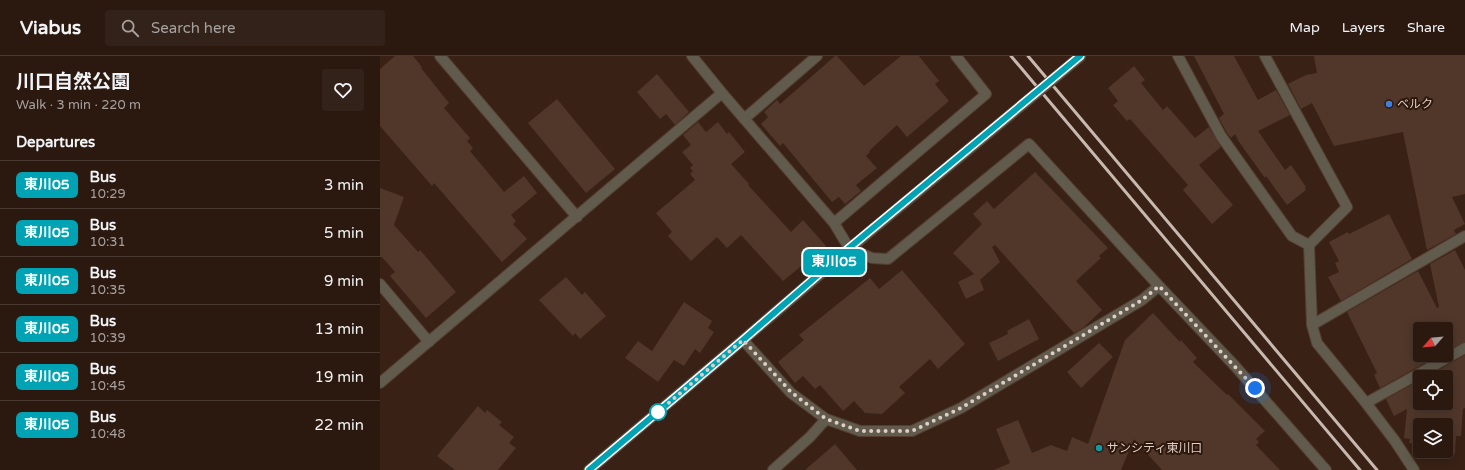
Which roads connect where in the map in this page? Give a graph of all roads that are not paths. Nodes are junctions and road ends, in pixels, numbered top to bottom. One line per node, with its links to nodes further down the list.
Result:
1 (440, 56): 10 (street)
2 (692, 56): 8 (street)
3 (817, 56): 9 (street)
4 (956, 56): 11 (street)
5 (1080, 56): 14 (street, bridge)
6 (1178, 56): 13 (street)
7 (1264, 56): 13 (street)
8 (722, 94): 9 (street); 10 (street)
9 (744, 119): 11 (street)
10 (577, 217): 19 (street)
11 (834, 223): 14 (street)
12 (1465, 236): 17 (street)
13 (1309, 245): 17 (street)
14 (849, 248): 16 (street); 18 (street)
15 (380, 284): 19 (street)
16 (1159, 286): 23 (street); 26 (street)
17 (1312, 325): 22 (street)
18 (743, 340): 23 (street); 24 (street)
19 (429, 342): 21 (street)
20 (1465, 348): 22 (street)
21 (380, 384)
22 (1366, 403): 27 (street)
23 (826, 419): 25 (street)
24 (589, 470)
25 (773, 470)
26 (1326, 470)
27 (1414, 470)

